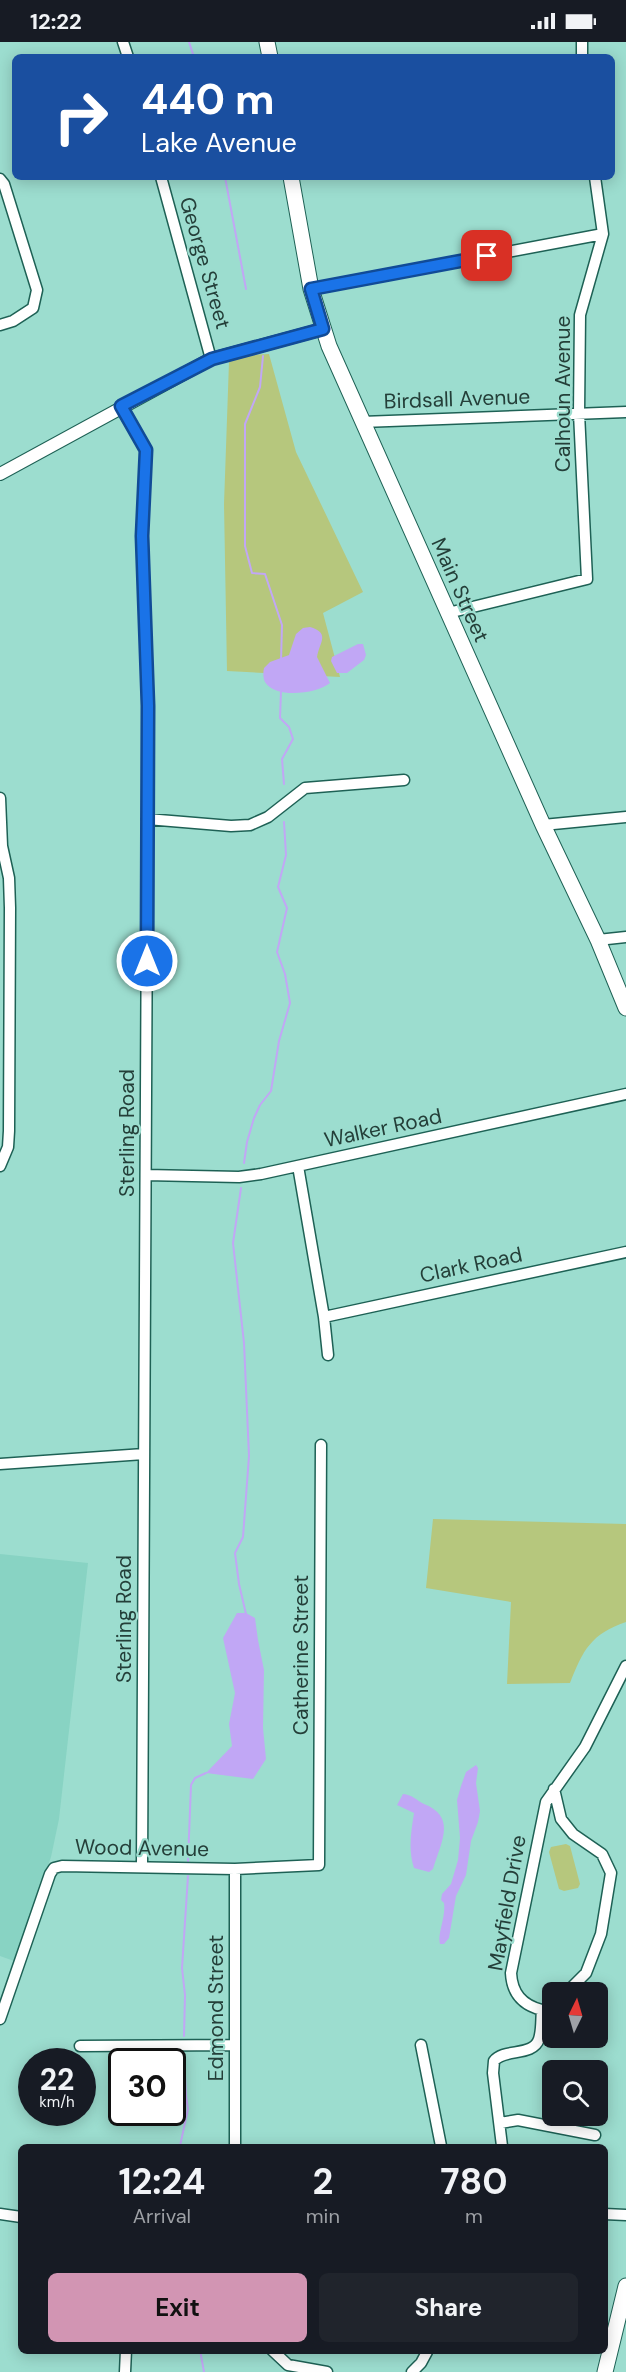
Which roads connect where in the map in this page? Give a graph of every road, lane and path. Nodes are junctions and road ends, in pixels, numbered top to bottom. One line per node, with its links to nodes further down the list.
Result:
1 (0, 179): 7 (street)
2 (162, 180): 9 (street, George Street)
3 (292, 180): 6 (main road, Main Street)
4 (595, 180): 5 (street, Calhoun Avenue)
5 (603, 234): 6 (street); 12 (street, Calhoun Avenue)
6 (311, 289): 8 (main road, Main Street)
7 (0, 325)
8 (323, 329): 9 (street); 13 (main road, Main Street)
9 (212, 359): 10 (street)
10 (121, 406): 14 (street); 19 (street, Sterling Road)
11 (626, 412): 12 (street, Birdsall Avenue)
12 (579, 413): 13 (street, Birdsall Avenue); 15 (street, Calhoun Avenue)
13 (362, 422): 15 (main road, Main Street)
14 (0, 474)
15 (448, 613): 20 (main road, Main Street)
16 (404, 780): 19 (street)
17 (0, 798): 25 (street)
18 (626, 817): 20 (street)
19 (147, 819): 27 (street, Sterling Road)
20 (543, 825): 22 (main road, Main Street)
21 (626, 937): 22 (street)
22 (598, 940): 23 (main road, Main Street)
23 (626, 1008)
24 (626, 1094): 26 (street, Walker Road)
25 (0, 1166)
26 (298, 1166): 27 (street, Walker Road); 29 (street)
27 (146, 1175): 32 (street, Sterling Road)
28 (626, 1252): 29 (street, Clark Road)
29 (324, 1317): 30 (street)
30 (328, 1355)
31 (321, 1445): 36 (street, Catherine Street)
32 (144, 1454): 33 (street); 37 (street, Sterling Road)
33 (0, 1464)
34 (626, 1666): 35 (street, Mayfield Drive)
35 (554, 1789): 39 (street); 40 (street, Mayfield Drive)
36 (319, 1865): 38 (street, Wood Avenue)
37 (142, 1868): 38 (street, Wood Avenue); 41 (street, Wood Avenue)
38 (235, 1869): 43 (street, Edmond Street)
39 (577, 1982)
40 (542, 2008)
41 (0, 2019)
42 (542, 2027): 46 (street, Mayfield Drive)
43 (235, 2045): 45 (street); 48 (street, Edmond Street)
44 (421, 2045): 49 (street)
45 (80, 2046)
46 (500, 2123): 47 (street); 50 (street, Mayfield Drive)
47 (595, 2135)
48 (235, 2144)
49 (441, 2144)
50 (502, 2144)
51 (0, 2214): 54 (street)
52 (608, 2214): 53 (street)
53 (626, 2215)
54 (18, 2217)
55 (626, 2286): 62 (main road)
56 (126, 2354): 59 (street)
57 (276, 2354): 60 (street)
58 (426, 2354): 61 (street)
59 (125, 2372)
60 (327, 2372)
61 (412, 2372)
62 (604, 2372)

